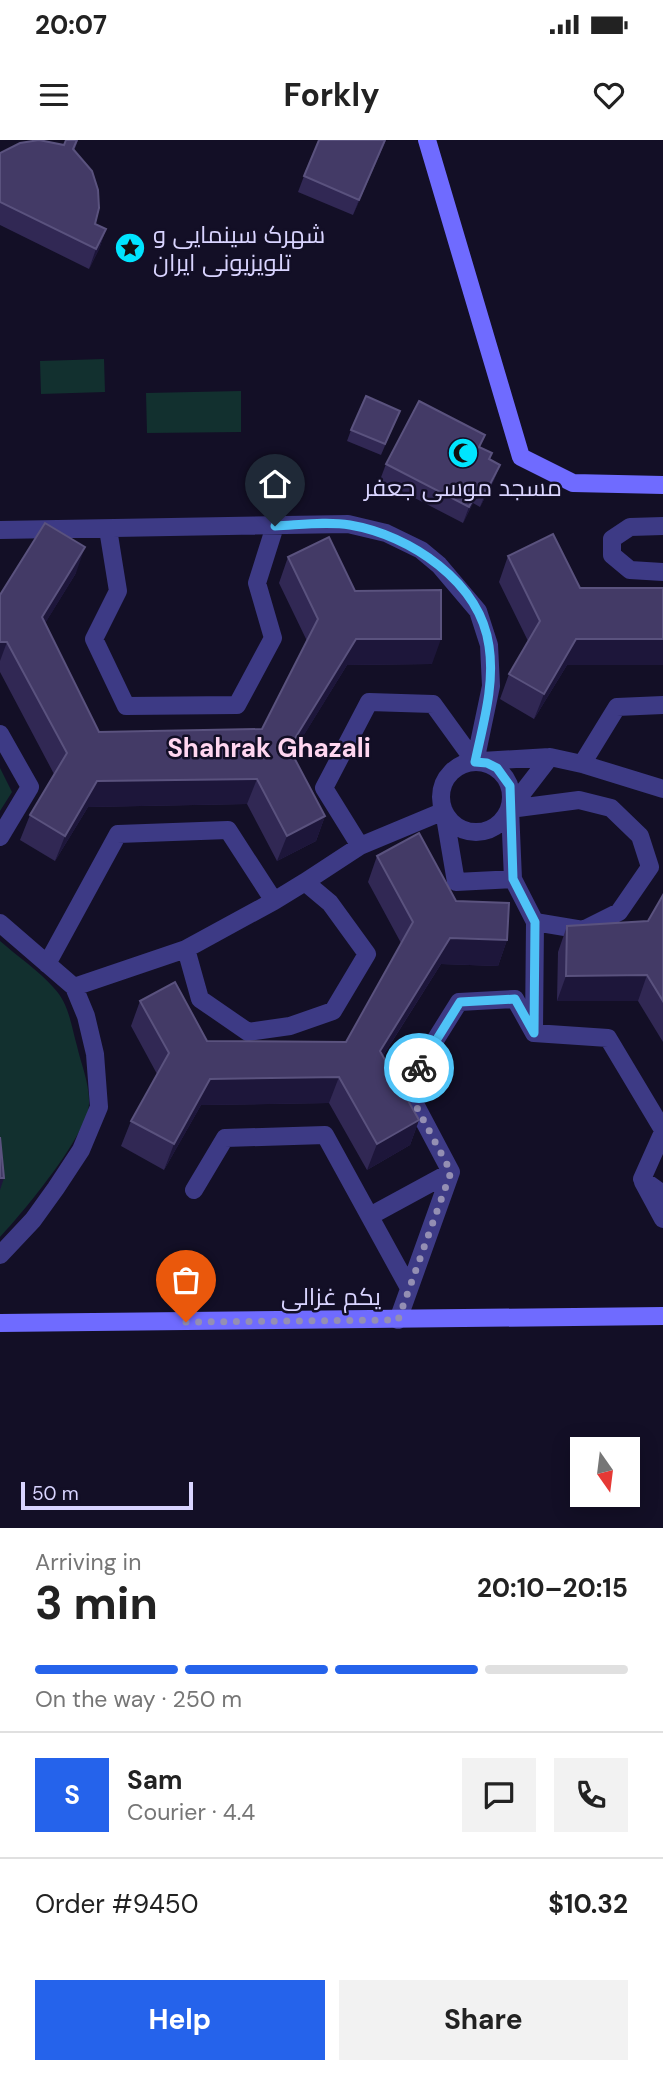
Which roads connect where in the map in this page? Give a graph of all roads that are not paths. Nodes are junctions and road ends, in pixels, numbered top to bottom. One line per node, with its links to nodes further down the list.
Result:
1 (427, 140): 2 (street)
2 (663, 485)
3 (275, 526): 5 (street); 5 (street); 11 (street)
4 (663, 526): 7 (street)
5 (108, 528): 6 (street)
6 (0, 530)
7 (663, 572)
8 (663, 705): 12 (street)
9 (0, 734): 16 (street)
10 (550, 757): 11 (street); 12 (street); 14 (street)
11 (475, 762): 14 (street); 15 (street); 17 (street)
12 (582, 764): 13 (street)
13 (663, 789)
14 (510, 808): 15 (street); 18 (street); 22 (street)
15 (444, 811): 17 (street); 18 (street)
16 (0, 837)
17 (360, 846): 19 (street)
18 (513, 879): 22 (street)
19 (305, 882): 20 (street); 23 (street)
20 (274, 901): 23 (street); 24 (street)
21 (0, 922): 24 (street)
22 (535, 922): 26 (street)
23 (186, 949): 25 (street)
24 (47, 964): 25 (street)
25 (74, 987): 34 (street)
26 (534, 1033): 27 (street); 28 (street)
27 (663, 1131): 29 (street)
28 (451, 1172): 32 (street); 35 (street)
29 (642, 1179): 31 (street); 33 (street)
30 (194, 1190): 32 (street)
31 (663, 1194)
32 (370, 1216): 35 (street)
33 (663, 1219)
34 (0, 1255)
35 (410, 1288): 37 (street)
36 (663, 1316): 37 (street, یکم غزالی)
37 (398, 1320): 38 (street, یکم غزالی)
38 (0, 1323)

